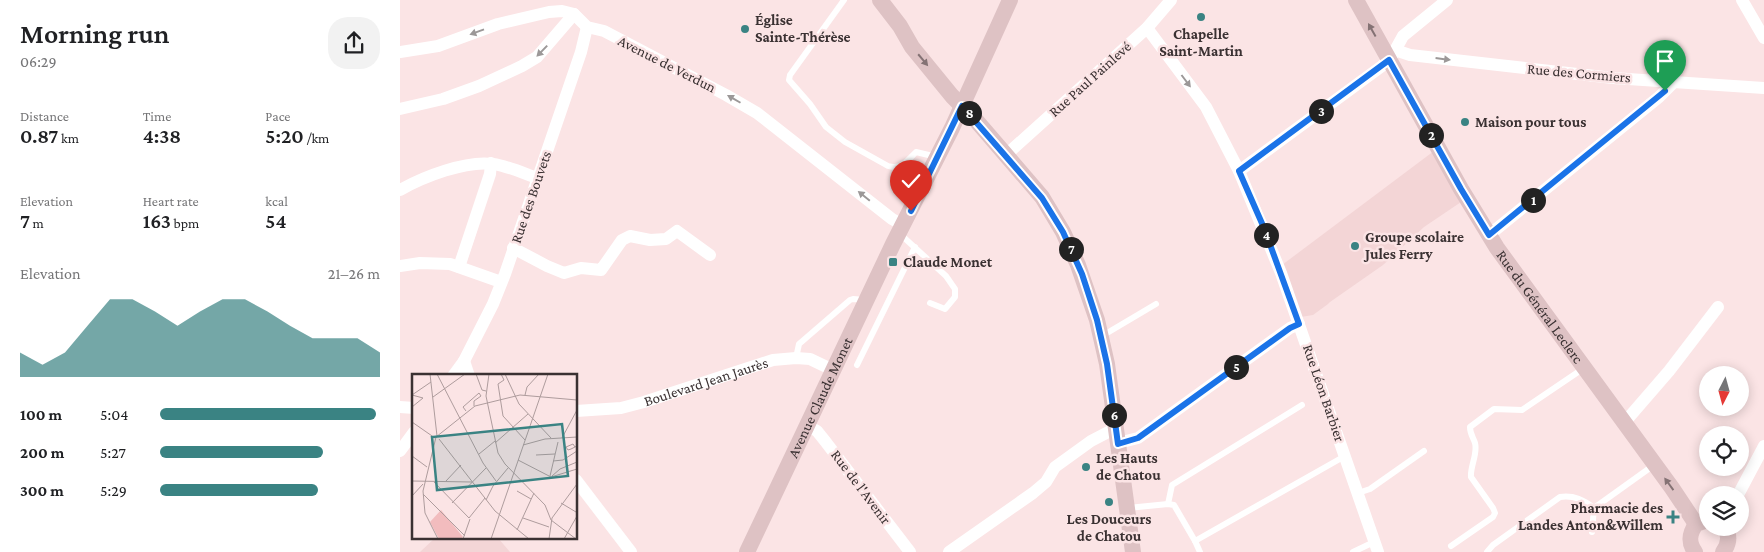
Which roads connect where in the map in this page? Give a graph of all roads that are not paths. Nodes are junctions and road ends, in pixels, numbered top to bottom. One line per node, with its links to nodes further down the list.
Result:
1 (844, 0): 19 (lane)
2 (880, 0): 16 (street, one-way to 16)
3 (1010, 0): 16 (street)
4 (1170, 0): 10 (street, Rue Paul Painlevé)
5 (1356, 0): 13 (street, Rue du Général Leclerc, one-way to 5)
6 (1447, 0): 13 (street)
7 (1742, 0): 11 (street)
8 (574, 14): 9 (street, Avenue de Verdun); 12 (street, one-way to 12); 17 (street, one-way to 17)
9 (587, 27): 22 (street, Rue des Bouvets); 24 (street, Avenue de Verdun, one-way to 9)
10 (1146, 28): 18 (street, Rue Paul Painlevé); 21 (street, Rue Léon Barbier, one-way to 21)
11 (1764, 38)
12 (400, 52)
13 (1392, 55): 14 (street, Rue des Cormiers, one-way to 14); 21 (street); 25 (street, Rue du Général Leclerc)
14 (1675, 81): 15 (street, Rue des Cormiers); 25 (street)
15 (1764, 88)
16 (962, 106): 18 (street); 19 (street)
17 (400, 109)
18 (1006, 155): 37 (street)
19 (937, 157): 24 (street)
20 (492, 163): 22 (street); 23 (street); 30 (street)
21 (1239, 171): 36 (street, Rue Léon Barbier)
22 (538, 178): 27 (street, Rue des Bouvets)
23 (400, 190)
24 (899, 233): 26 (lane); 32 (street, Avenue Claude Monet)
25 (1489, 235): 41 (street, Rue du Général Leclerc)
26 (915, 247): 33 (lane); 40 (lane)
27 (513, 248): 28 (street); 31 (street, Rue des Bouvets)
28 (710, 255)
29 (400, 266): 30 (street)
30 (458, 267): 31 (street)
31 (502, 282): 39 (street, Rue des Bouvets)
32 (866, 300): 38 (lane); 42 (street, Avenue Claude Monet)
33 (930, 303)
34 (1156, 304): 37 (lane)
35 (1718, 307): 47 (street)
36 (1299, 324): 50 (street); 54 (street, Rue Léon Barbier)
37 (1100, 336): 50 (street)
38 (796, 358): 42 (street, Boulevard Jean Jaurès); 46 (street, Boulevard Jean Jaurès)
39 (464, 361): 43 (street, Rue des Bouvets); 44 (street)
40 (857, 365)
41 (1584, 368): 47 (street, Rue du Général Leclerc); 67 (lane)
42 (833, 370): 48 (street, Avenue Claude Monet)
43 (455, 374)
44 (468, 374)
45 (1302, 405): 59 (lane)
46 (578, 411)
47 (1624, 423): 55 (street, Rue du Général Leclerc)
48 (808, 426): 72 (street, Avenue Claude Monet); 73 (street, Rue de l'Avenir)
49 (412, 435): 52 (street)
50 (1117, 436): 60 (street); 74 (street)
51 (1764, 446): 57 (street)
52 (400, 451)
53 (1424, 451): 58 (lane)
54 (1346, 456): 58 (street, Rue Léon Barbier); 66 (lane)
55 (1654, 464): 61 (lane); 62 (street, Rue du Général Leclerc, one-way to 55)
56 (578, 483): 71 (street)
57 (1743, 486)
58 (1358, 493): 68 (street, Rue Léon Barbier)
59 (1168, 504): 60 (lane); 66 (lane)
60 (1127, 508): 75 (street)
61 (1594, 508): 64 (lane); 78 (lane)
62 (1699, 519)
63 (1699, 525): 70 (street)
64 (1592, 532)
65 (1728, 536): 69 (street)
66 (1195, 541): 76 (lane)
67 (1451, 546)
68 (1376, 547): 77 (lane)
69 (1729, 550)
70 (1693, 551)
71 (631, 552)
72 (747, 552)
73 (910, 552)
74 (949, 552)
75 (1133, 552)
76 (1200, 552)
77 (1353, 552)
78 (1487, 552)

